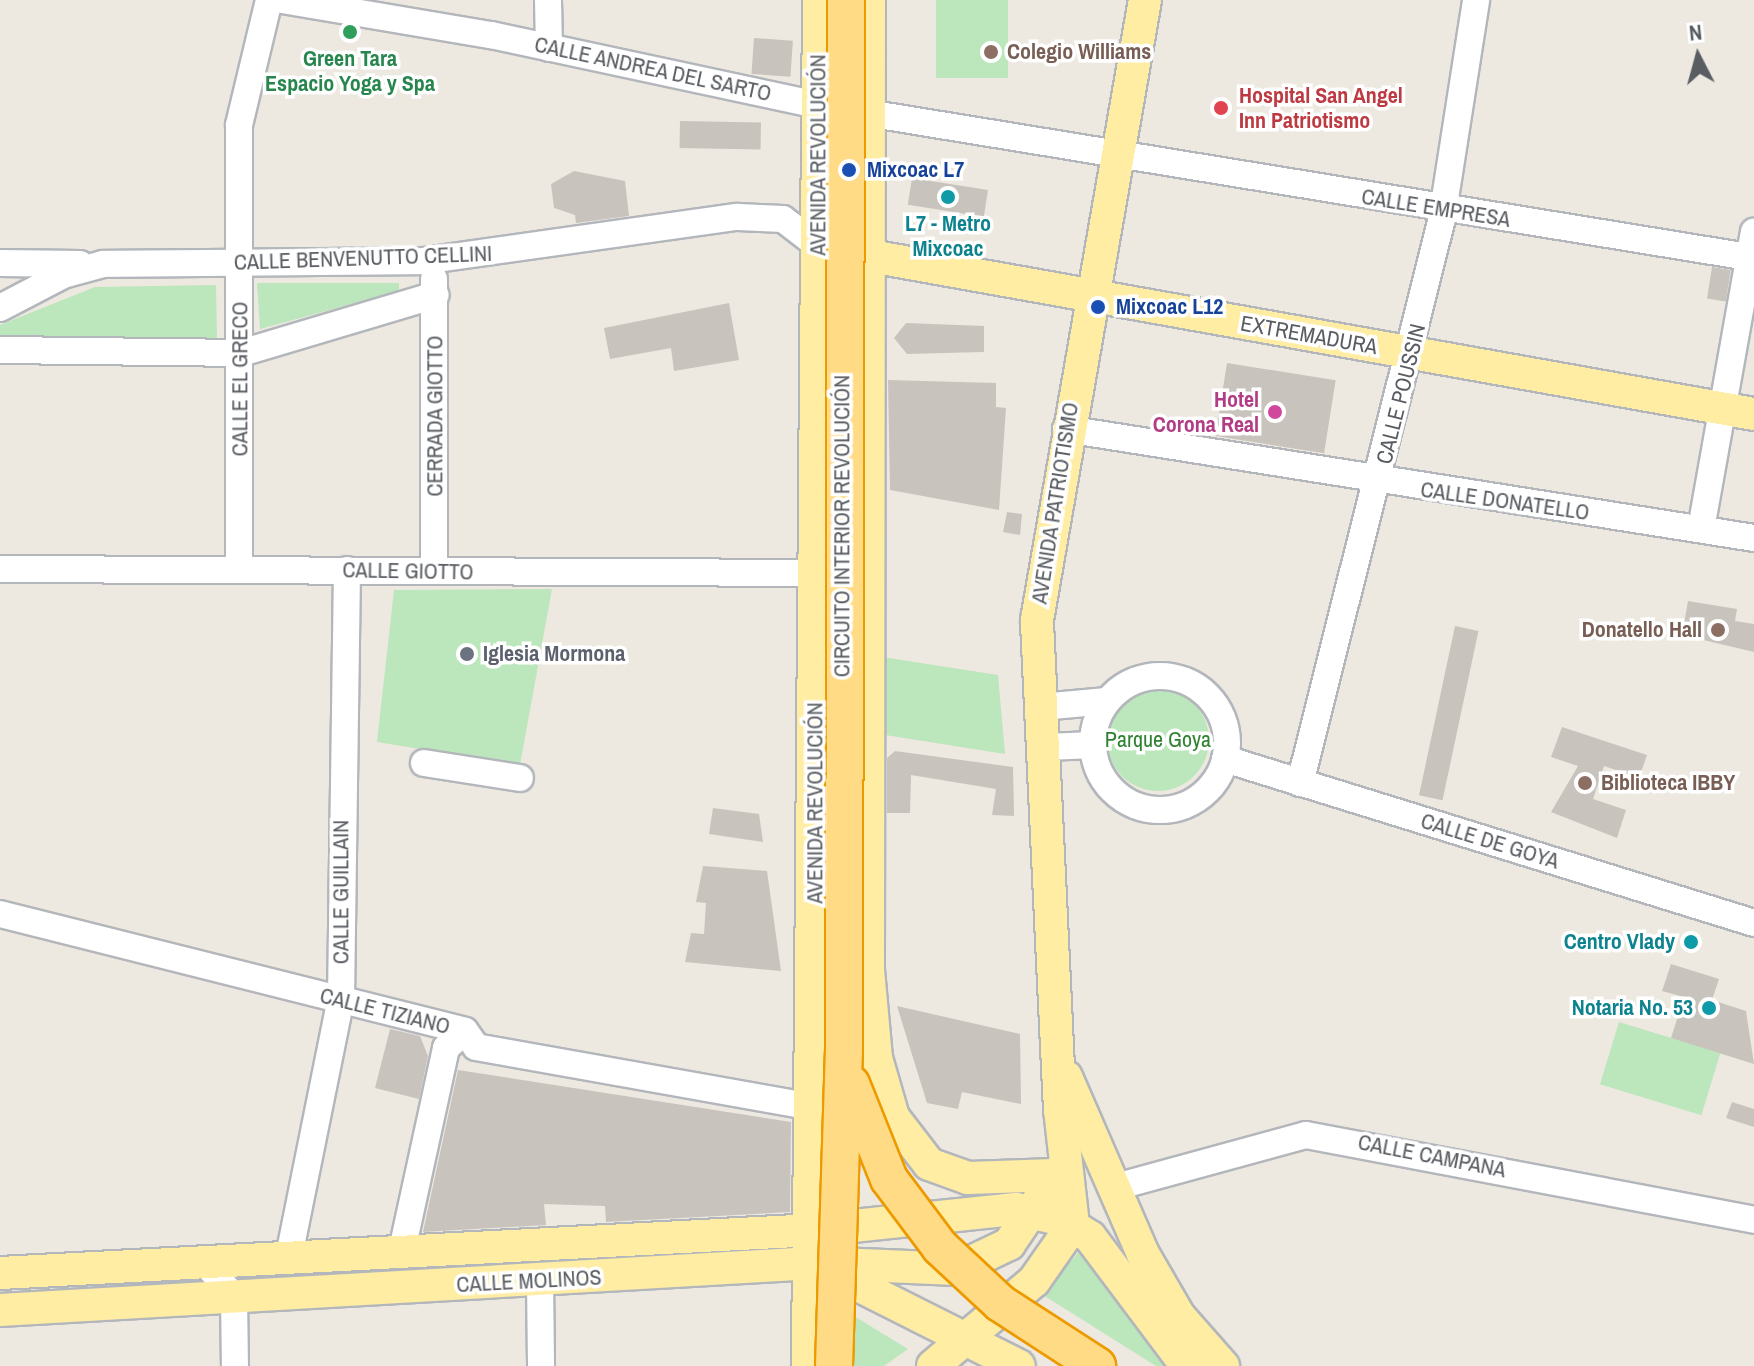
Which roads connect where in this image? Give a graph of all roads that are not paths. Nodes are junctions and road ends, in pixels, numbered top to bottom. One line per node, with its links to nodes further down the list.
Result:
1 (269, 0): 18 (street, CALLE EL GRECO)
2 (283, 0): 9 (street, CALLE ANDREA DEL SARTO)
3 (548, 0): 9 (street)
4 (819, 0): 10 (main road, AVENIDA REVOLUCIÓN)
5 (846, 0): 49 (highway, CIRCUITO INTERIOR REVOLUCIÓN, bridge)
6 (869, 0): 11 (main road)
7 (1145, 0): 12 (main road, AVENIDA PATRIOTISMO)
8 (1476, 0): 13 (street, CALLE POUSSIN)
9 (549, 48): 10 (street, CALLE ANDREA DEL SARTO)
10 (818, 105): 11 (street, CALLE ANDREA DEL SARTO); 14 (main road, AVENIDA REVOLUCIÓN)
11 (868, 114): 12 (street, CALLE ANDREA DEL SARTO); 16 (main road)
12 (1118, 156): 13 (street, CALLE EMPRESA); 22 (main road, AVENIDA PATRIOTISMO)
13 (1444, 209): 15 (street, CALLE EMPRESA); 26 (street, CALLE POUSSIN)
14 (817, 245): 16 (main road, EXTREMADURA); 17 (street, CALLE BENVENUTTO CELLINI); 36 (main road, AVENIDA REVOLUCIÓN)
15 (1753, 249): 27 (street)
16 (867, 256): 22 (main road, EXTREMADURA); 52 (main road)
17 (433, 260): 18 (street, CALLE BENVENUTTO CELLINI); 21 (street, CERRADA GIOTTO)
18 (239, 262): 20 (street, CALLE BENVENUTTO CELLINI); 25 (street, CALLE EL GRECO)
19 (0, 263): 20 (street)
20 (103, 264): 23 (street, CALLE BENVENUTTO CELLINI)
21 (436, 295): 25 (street); 35 (street, CERRADA GIOTTO)
22 (1091, 296): 26 (main road, EXTREMADURA); 28 (main road, AVENIDA PATRIOTISMO)
23 (0, 308)
24 (0, 350): 25 (street)
25 (241, 353): 33 (street, CALLE EL GRECO)
26 (1409, 353): 27 (main road, EXTREMADURA); 29 (street, CALLE POUSSIN)
27 (1739, 411): 30 (street)
28 (1066, 429): 29 (street, CALLE DONATELLO); 38 (main road, AVENIDA PATRIOTISMO)
29 (1379, 483): 30 (street, CALLE DONATELLO); 44 (street, CALLE POUSSIN)
30 (1701, 529): 31 (street, CALLE DONATELLO)
31 (1754, 538)
32 (0, 569): 33 (street, CALLE GIOTTO)
33 (239, 569): 34 (street, CALLE GIOTTO)
34 (347, 570): 35 (street, CALLE GIOTTO); 47 (street, CALLE GUILLAIN)
35 (434, 571): 36 (street, CALLE GIOTTO)
36 (815, 573): 51 (main road, AVENIDA REVOLUCIÓN)
37 (1107, 701): 38 (street); 39 (street); 41 (street)
38 (1041, 707): 40 (main road, AVENIDA PATRIOTISMO)
39 (1093, 745): 40 (street); 41 (street)
40 (1046, 747): 50 (main road, AVENIDA PATRIOTISMO)
41 (1225, 759): 44 (street, CALLE DE GOYA)
42 (424, 763): 43 (street)
43 (520, 778)
44 (1300, 783): 46 (street, CALLE DE GOYA)
45 (0, 914): 47 (street, CALLE TIZIANO)
46 (1754, 923)
47 (341, 999): 48 (street, CALLE TIZIANO); 59 (street, CALLE GUILLAIN)
48 (465, 1031): 51 (street, CALLE TIZIANO); 58 (street)
49 (844, 1052): 70 (highway, bridge); 73 (highway, bridge)
50 (1059, 1060): 52 (main road, AVENIDA PATRIOTISMO); 53 (main road, AVENIDA PATRIOTISMO)
51 (813, 1107): 57 (main road, AVENIDA REVOLUCIÓN)
52 (1059, 1166): 54 (main road, CALLE MOLINOS); 56 (main road, AVENIDA PATRIOTISMO)
53 (1112, 1188): 55 (street, CALLE CAMPANA); 75 (main road, AVENIDA PATRIOTISMO)
54 (1034, 1210): 56 (main road, CALLE MOLINOS); 57 (main road, CALLE MOLINOS); 61 (main road, CALLE MOLINOS)
55 (1754, 1220)
56 (1073, 1225): 66 (main road); 74 (main road, CALLE MOLINOS)
57 (815, 1230): 58 (main road, CALLE MOLINOS); 61 (main road, AVENIDA REVOLUCIÓN)
58 (402, 1250): 59 (main road, CALLE MOLINOS)
59 (289, 1256): 60 (main road, CALLE MOLINOS)
60 (203, 1260): 62 (main road, CALLE MOLINOS); 64 (street)
61 (814, 1263): 63 (main road, CALLE MOLINOS); 66 (main road); 69 (main road, AVENIDA REVOLUCIÓN)
62 (0, 1273)
63 (540, 1281): 64 (main road, CALLE MOLINOS); 68 (street)
64 (234, 1297): 65 (main road, CALLE MOLINOS); 67 (street)
65 (0, 1310)
66 (970, 1339): 71 (main road); 72 (main road)
67 (235, 1366)
68 (541, 1366)
69 (808, 1366)
70 (834, 1366)
71 (933, 1366)
72 (1019, 1366)
73 (1097, 1366)
74 (1187, 1366)
75 (1223, 1366)

